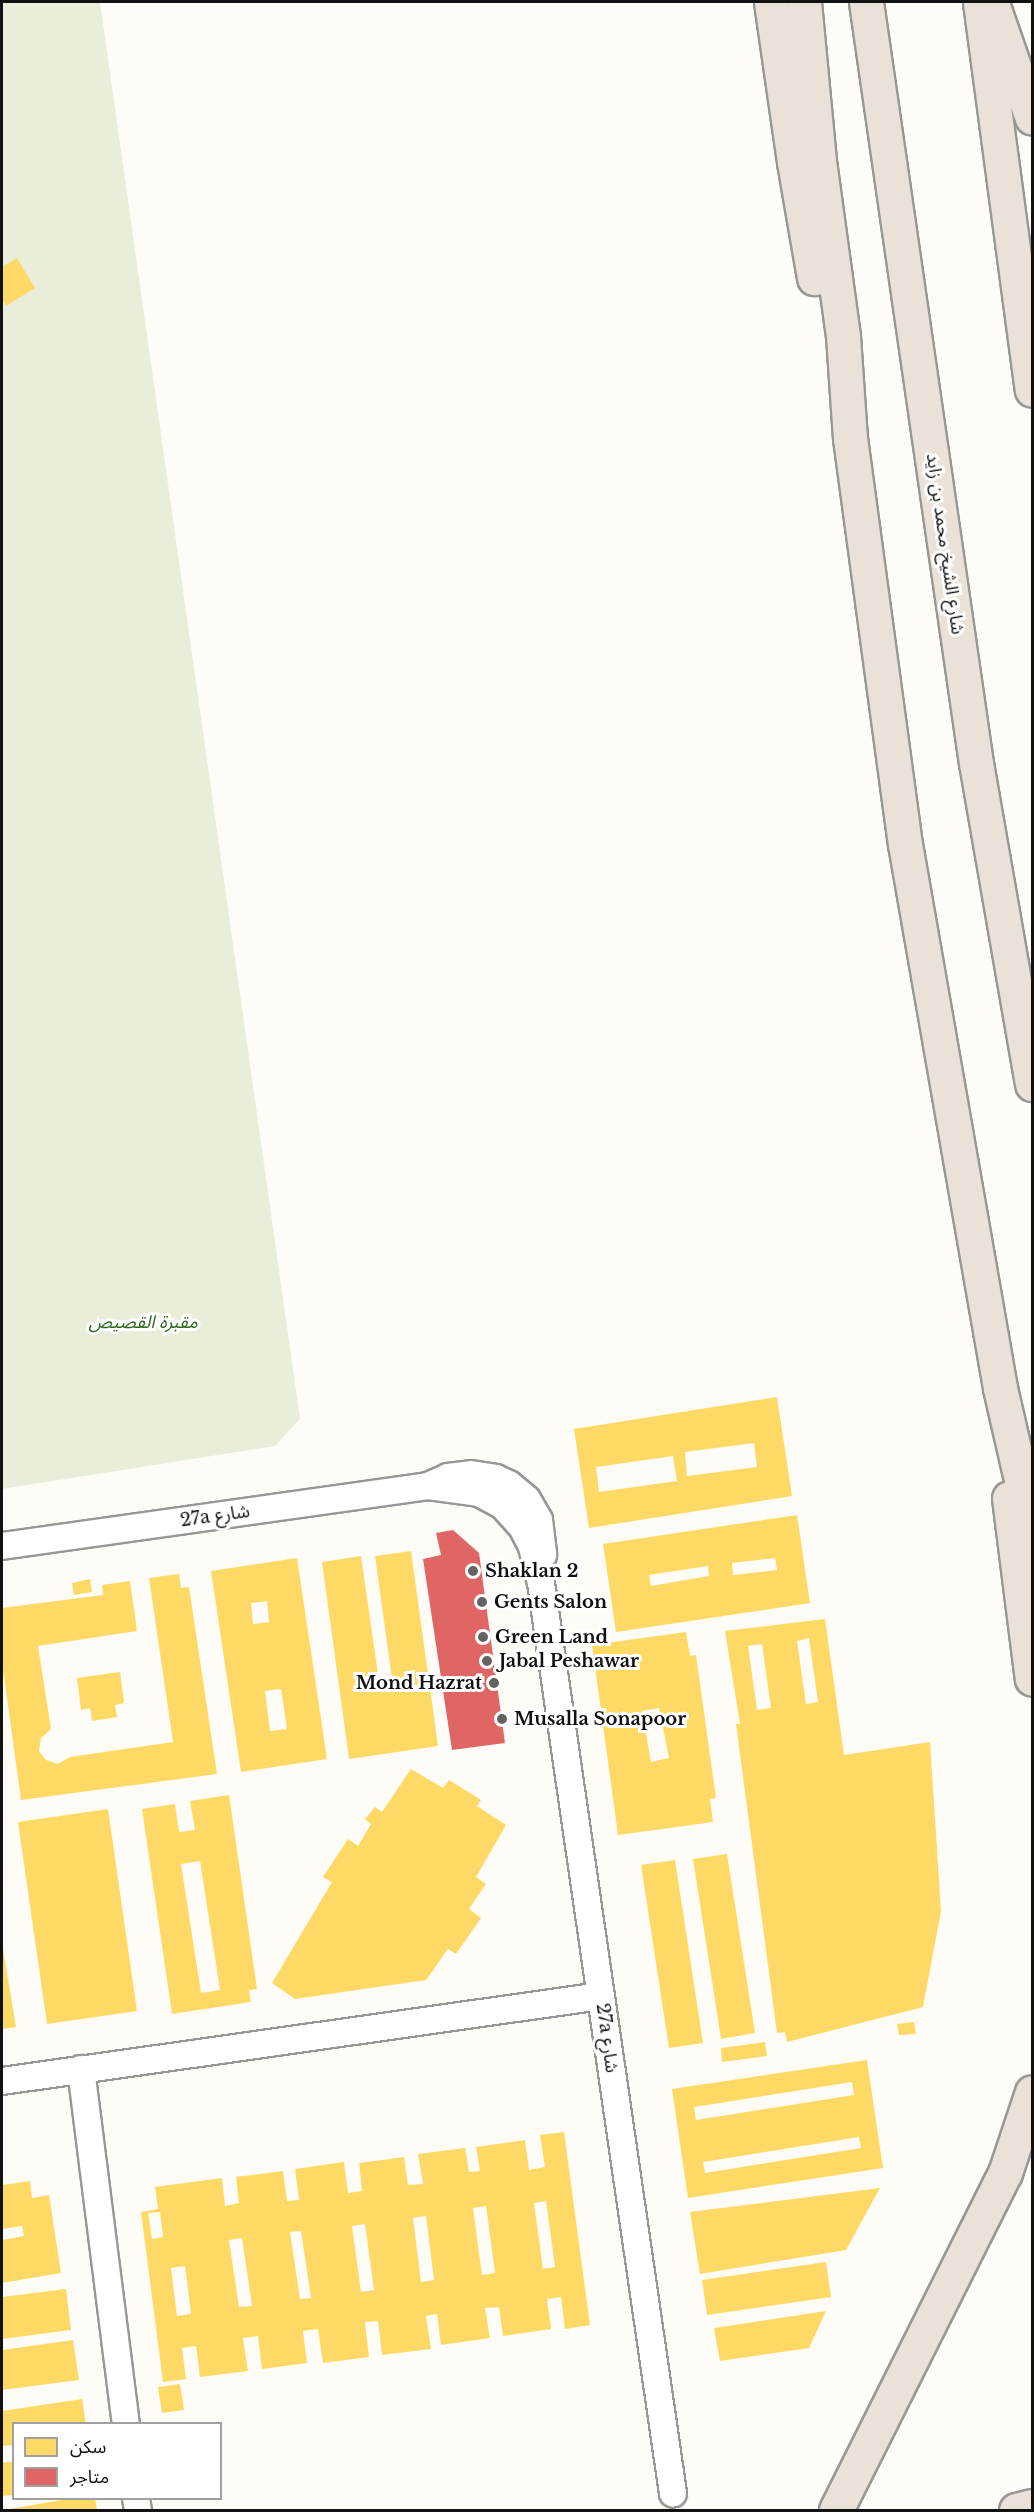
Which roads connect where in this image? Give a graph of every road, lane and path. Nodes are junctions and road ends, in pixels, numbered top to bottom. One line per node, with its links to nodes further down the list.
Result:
1 (771, 2): 8 (highway)
2 (804, 2): 8 (highway)
3 (866, 2): 9 (highway, شارع الشيخ محمد بن زايد)
4 (980, 2): 7 (highway)
5 (991, 2): 6 (highway)
6 (1032, 118)
7 (1032, 390)
8 (850, 438): 10 (highway)
9 (1032, 1084)
10 (1000, 1388): 11 (highway); 13 (highway)
11 (1032, 1528)
12 (2, 1546): 14 (street, 27a شارع)
13 (1032, 1679)
14 (601, 1996): 15 (street); 19 (street, 27a شارع)
15 (81, 2069): 16 (street); 18 (street)
16 (2, 2080)
17 (1032, 2092): 21 (highway)
18 (126, 2422)
19 (673, 2493)
20 (1032, 2506): 22 (highway)
21 (836, 2511)
22 (1016, 2511)

